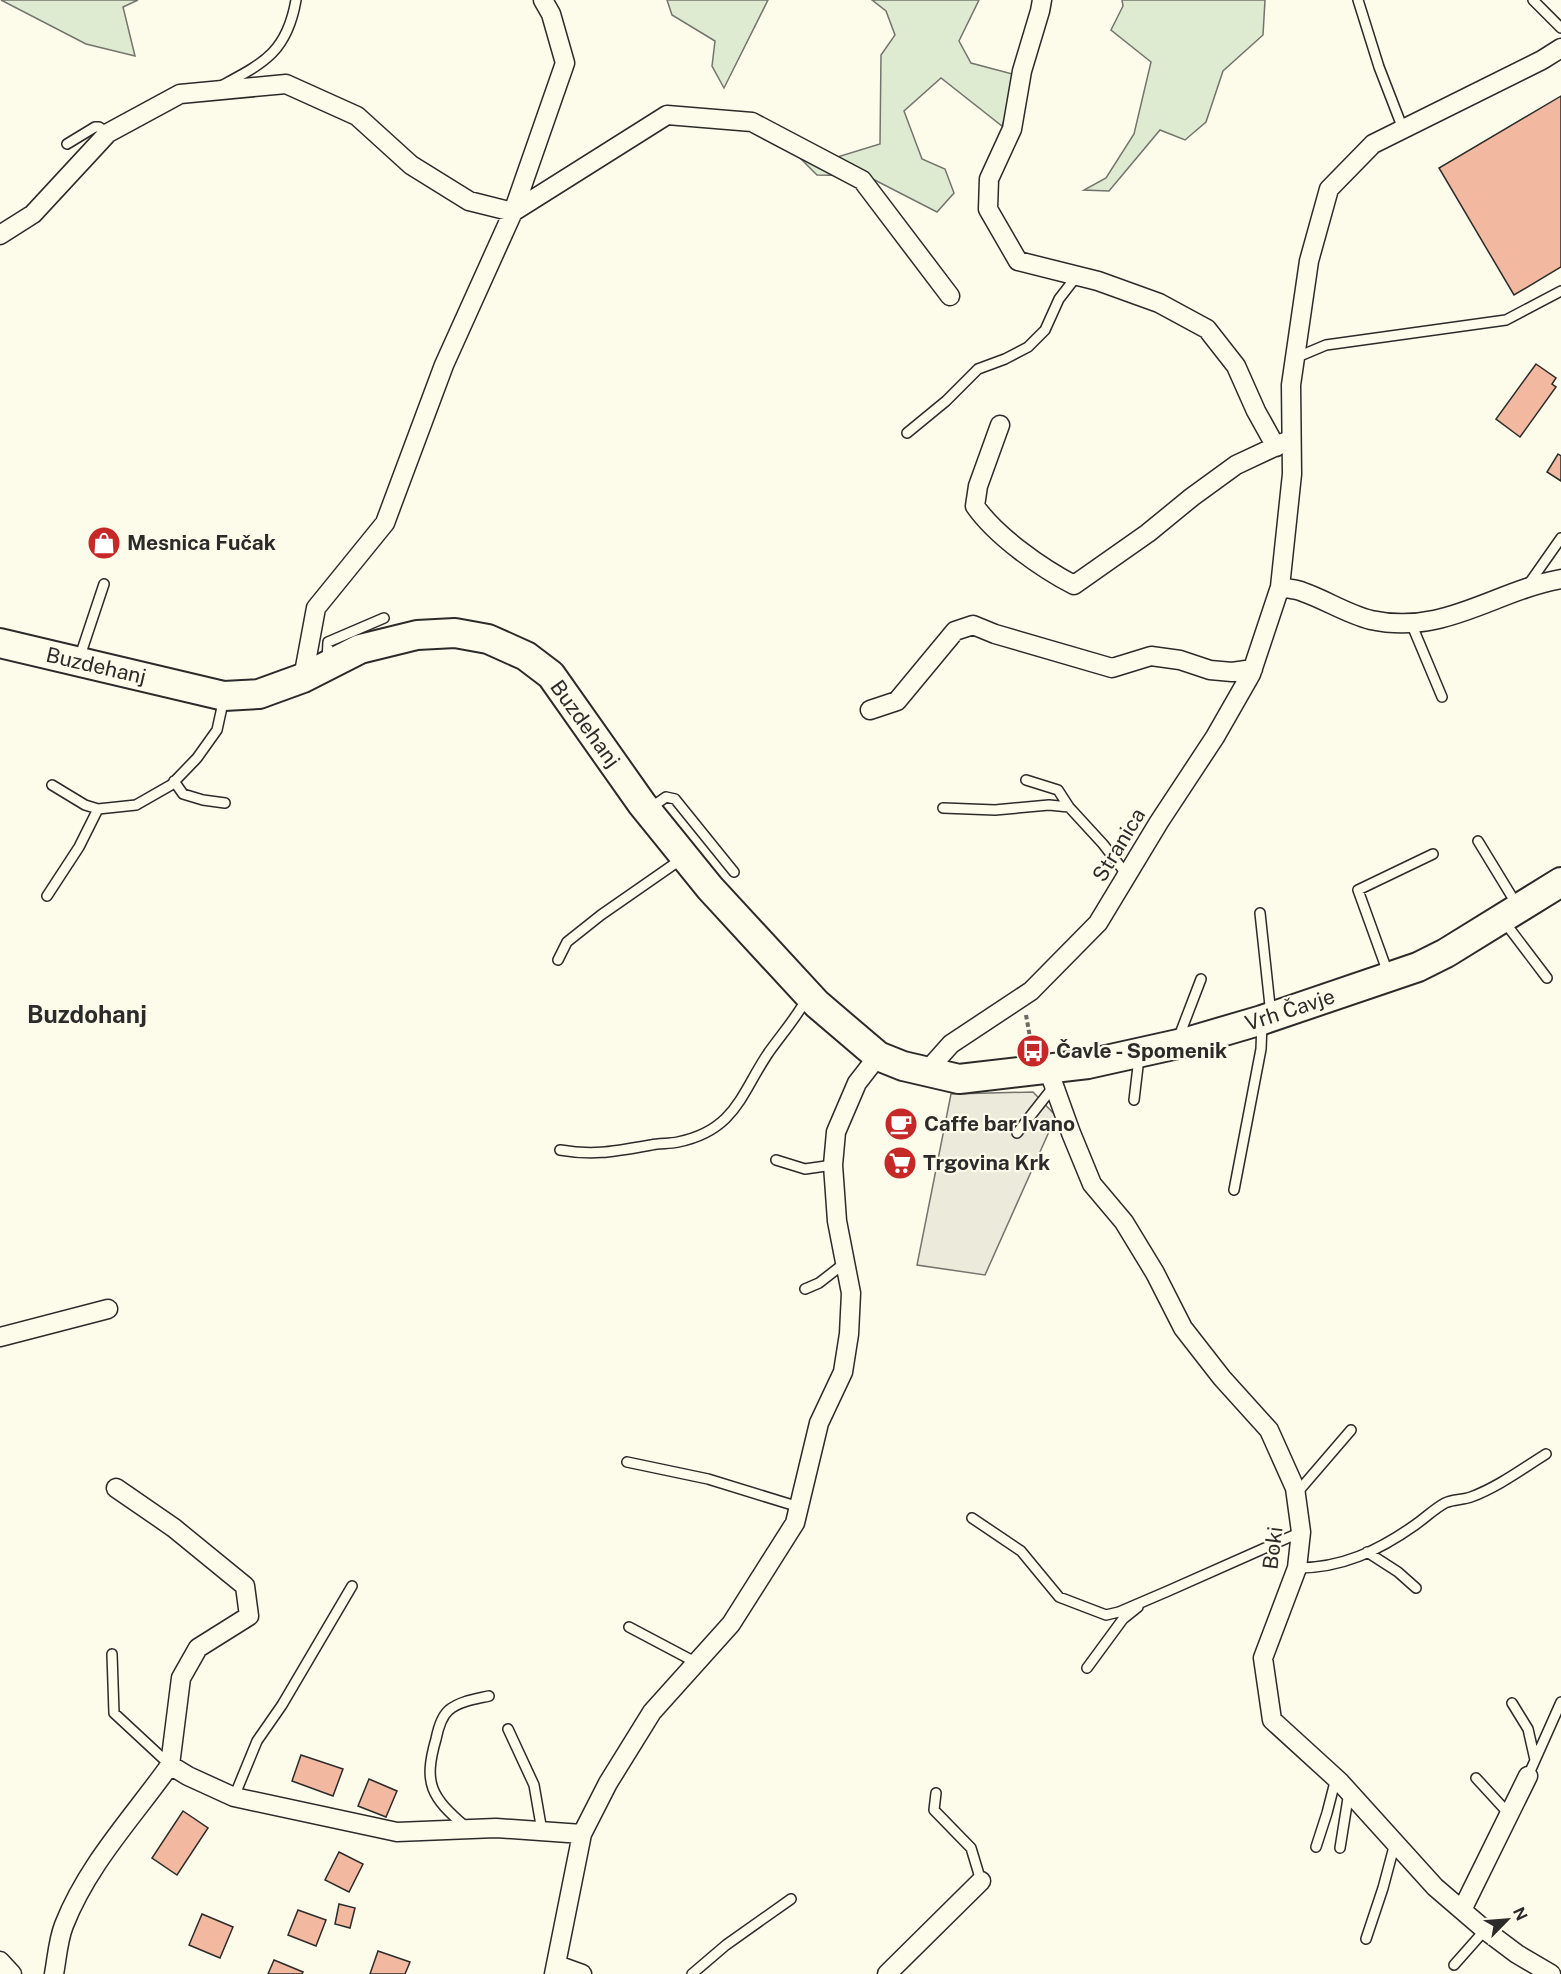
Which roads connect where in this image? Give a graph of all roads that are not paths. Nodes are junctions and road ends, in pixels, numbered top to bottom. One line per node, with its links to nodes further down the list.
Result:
1 (296, 0): 8 (lane)
2 (543, 0): 12 (street)
3 (1042, 0): 14 (street)
4 (1358, 0): 9 (lane)
5 (1533, 0): 6 (lane)
6 (1561, 28)
7 (1561, 48): 9 (street, Stranica)
8 (212, 91): 10 (street); 12 (street)
9 (1403, 129): 17 (street, Stranica)
10 (108, 133): 11 (lane); 13 (street)
11 (67, 144)
12 (513, 212): 16 (street); 31 (street)
13 (0, 235)
14 (1077, 277): 19 (lane); 20 (street)
15 (1561, 291): 17 (lane)
16 (950, 296)
17 (1295, 358): 20 (street, Stranica)
18 (1000, 425): 20 (street)
19 (907, 433)
20 (1284, 442): 24 (street, Stranica)
21 (1561, 538): 25 (lane)
22 (1561, 579): 25 (street)
23 (104, 584): 29 (lane)
24 (1280, 587): 27 (street); 30 (street, Stranica)
25 (1526, 587): 27 (street)
26 (384, 618): 31 (lane)
27 (1411, 622): 33 (lane)
28 (0, 643): 29 (main road, Buzdehanj)
29 (79, 662): 32 (main road, Buzdehanj)
30 (1253, 669): 34 (street); 47 (street, Stranica)
31 (315, 672): 32 (main road, Buzdehanj); 42 (main road, Buzdehanj)
32 (224, 696): 36 (lane)
33 (1442, 698)
34 (870, 710)
35 (1026, 780): 39 (lane)
36 (174, 781): 38 (lane); 41 (lane)
37 (52, 785): 41 (lane)
38 (225, 803)
39 (1069, 807): 40 (lane); 47 (lane)
40 (943, 808)
41 (98, 809): 49 (lane)
42 (647, 810): 45 (main road, Buzdehanj); 46 (lane)
43 (1478, 841): 51 (lane)
44 (1433, 854): 53 (lane)
45 (685, 857): 52 (lane); 56 (main road, Buzdehanj)
46 (734, 872)
47 (1128, 875): 62 (street, Stranica)
48 (1561, 882): 51 (main road, Vrh Čavje)
49 (47, 896)
50 (1260, 913): 57 (lane)
51 (1511, 914): 53 (main road, Vrh Čavje); 54 (lane)
52 (558, 960)
53 (1390, 977): 57 (main road, Vrh Čavje)
54 (1547, 978)
55 (1201, 979): 58 (lane)
56 (809, 995): 60 (main road, Buzdehanj); 65 (lane)
57 (1267, 1018): 58 (main road, Vrh Čavje); 68 (lane)
58 (1176, 1045): 59 (main road, Vrh Čavje)
59 (1139, 1053): 61 (main road, Vrh Čavje); 63 (lane)
60 (878, 1056): 62 (main road, Buzdehanj); 67 (street)
61 (1045, 1068): 62 (main road, Vrh Čavje); 64 (lane); 77 (street, Boki)
62 (926, 1072)
63 (1134, 1100)
64 (1017, 1133)
65 (560, 1150)
66 (776, 1160): 67 (lane)
67 (833, 1165): 69 (street)
68 (1234, 1190)
69 (846, 1262): 70 (lane); 78 (street)
70 (805, 1289)
71 (108, 1309): 72 (street)
72 (0, 1337)
73 (1351, 1430): 77 (lane)
74 (1546, 1454): 81 (lane)
75 (627, 1462): 78 (lane)
76 (116, 1488): 94 (street)
77 (1296, 1494): 80 (street, Boki)
78 (799, 1507): 88 (street)
79 (972, 1518): 85 (lane)
80 (1301, 1532): 82 (street, Boki); 85 (lane)
81 (1367, 1552): 82 (lane); 84 (lane)
82 (1297, 1568): 96 (street, Boki)
83 (352, 1586): 100 (lane)
84 (1416, 1588)
85 (1144, 1601): 89 (lane)
86 (629, 1627): 88 (lane)
87 (112, 1654): 94 (lane)
88 (697, 1663): 104 (street)
89 (1087, 1668)
90 (489, 1696): 102 (lane)
91 (1561, 1702): 95 (lane)
92 (1512, 1703): 95 (lane)
93 (508, 1729): 103 (lane)
94 (170, 1765): 100 (street); 117 (street)
95 (1531, 1768): 101 (street)
96 (1336, 1778): 98 (street, Boki); 106 (lane)
97 (1476, 1778): 101 (lane)
98 (1350, 1792): 105 (street, Boki); 107 (lane)
99 (936, 1793): 108 (lane)
100 (234, 1797): 102 (street)
101 (1509, 1814): 110 (street)
102 (468, 1829): 103 (street)
103 (542, 1831): 104 (street)
104 (582, 1834): 115 (street)
105 (1395, 1843): 110 (street, Boki); 112 (lane)
106 (1316, 1847)
107 (1340, 1848)
108 (981, 1881): 120 (street)
109 (791, 1899): 119 (lane)
110 (1462, 1910): 111 (street, Boki)
111 (1485, 1930): 114 (lane); 121 (street, Boki)
112 (1366, 1939)
113 (0, 1961): 116 (street)
114 (1454, 1965)
115 (556, 1970): 118 (street)
116 (12, 1974)
117 (54, 1974)
118 (582, 1974)
119 (692, 1974)
120 (887, 1974)
121 (1551, 1974)

